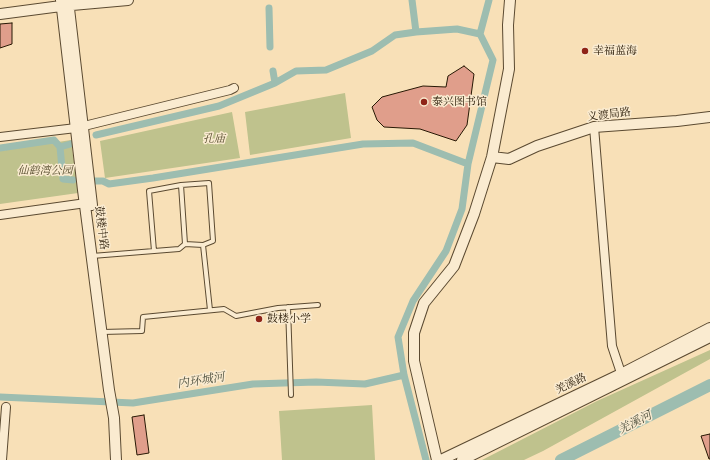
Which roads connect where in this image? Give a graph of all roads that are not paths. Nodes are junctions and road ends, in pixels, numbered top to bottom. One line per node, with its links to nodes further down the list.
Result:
1 (128, 0): 3 (street)
2 (510, 0): 10 (street)
3 (64, 3): 4 (street); 7 (street, 鼓楼中路)
4 (0, 14)
5 (234, 88): 7 (street)
6 (710, 117): 8 (street, 义渡局路)
7 (80, 127): 9 (street); 12 (street, 鼓楼中路); 17 (street)
8 (594, 127): 10 (street, 义渡局路); 25 (street)
9 (0, 137)
10 (492, 157): 32 (street)
11 (181, 185): 14 (lane); 15 (lane); 16 (lane)
12 (86, 203): 13 (street); 17 (street, 鼓楼中路)
13 (0, 215)
14 (186, 244): 15 (lane); 16 (lane)
15 (203, 245): 20 (lane)
16 (154, 251): 17 (lane)
17 (95, 255): 22 (street, 鼓楼中路)
18 (318, 305): 19 (lane)
19 (288, 307): 20 (lane); 26 (lane)
20 (210, 310): 22 (lane)
21 (710, 328): 24 (street, 羌溪路)
22 (105, 332): 27 (street, 鼓楼中路)
23 (710, 337): 24 (street, 羌溪路)
24 (697, 339): 25 (street, 羌溪路)
25 (622, 377): 33 (street, 羌溪路); 34 (street, 羌溪路)
26 (291, 395)
27 (114, 403): 30 (street, 鼓楼中路); 31 (street)
28 (6, 407): 29 (street)
29 (2, 460)
30 (116, 460)
31 (122, 460)
32 (437, 460)
33 (441, 460)
34 (462, 460)

